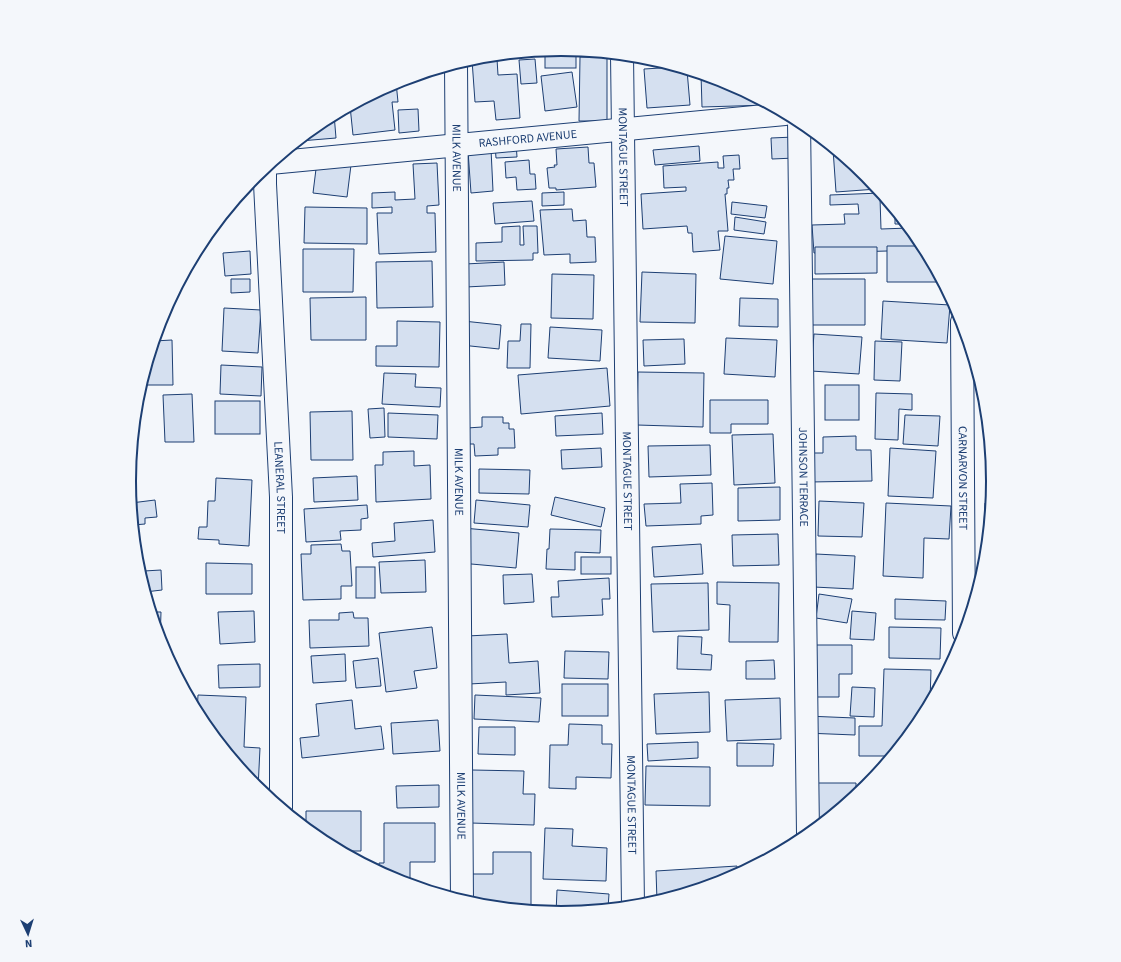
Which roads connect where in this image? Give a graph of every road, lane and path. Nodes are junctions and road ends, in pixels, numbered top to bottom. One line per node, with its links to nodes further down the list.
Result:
1 (622, 61): 4 (street, MONTAGUE STREET)
2 (456, 69): 6 (street, MILK AVENUE)
3 (776, 115): 4 (street, RASHFORD AVENUE)
4 (622, 129): 6 (street, RASHFORD AVENUE); 15 (street, MONTAGUE STREET)
5 (799, 130): 13 (street, JOHNSON TERRACE)
6 (456, 145): 7 (street, RASHFORD AVENUE); 14 (street, MILK AVENUE)
7 (279, 162)
8 (259, 181): 12 (street, LEANERAL STREET)
9 (963, 344): 10 (street, CARNARVON STREET)
10 (973, 571): 11 (street, CARNARVON STREET)
11 (969, 597)
12 (281, 802)
13 (808, 826)
14 (462, 894)
15 (633, 899)

